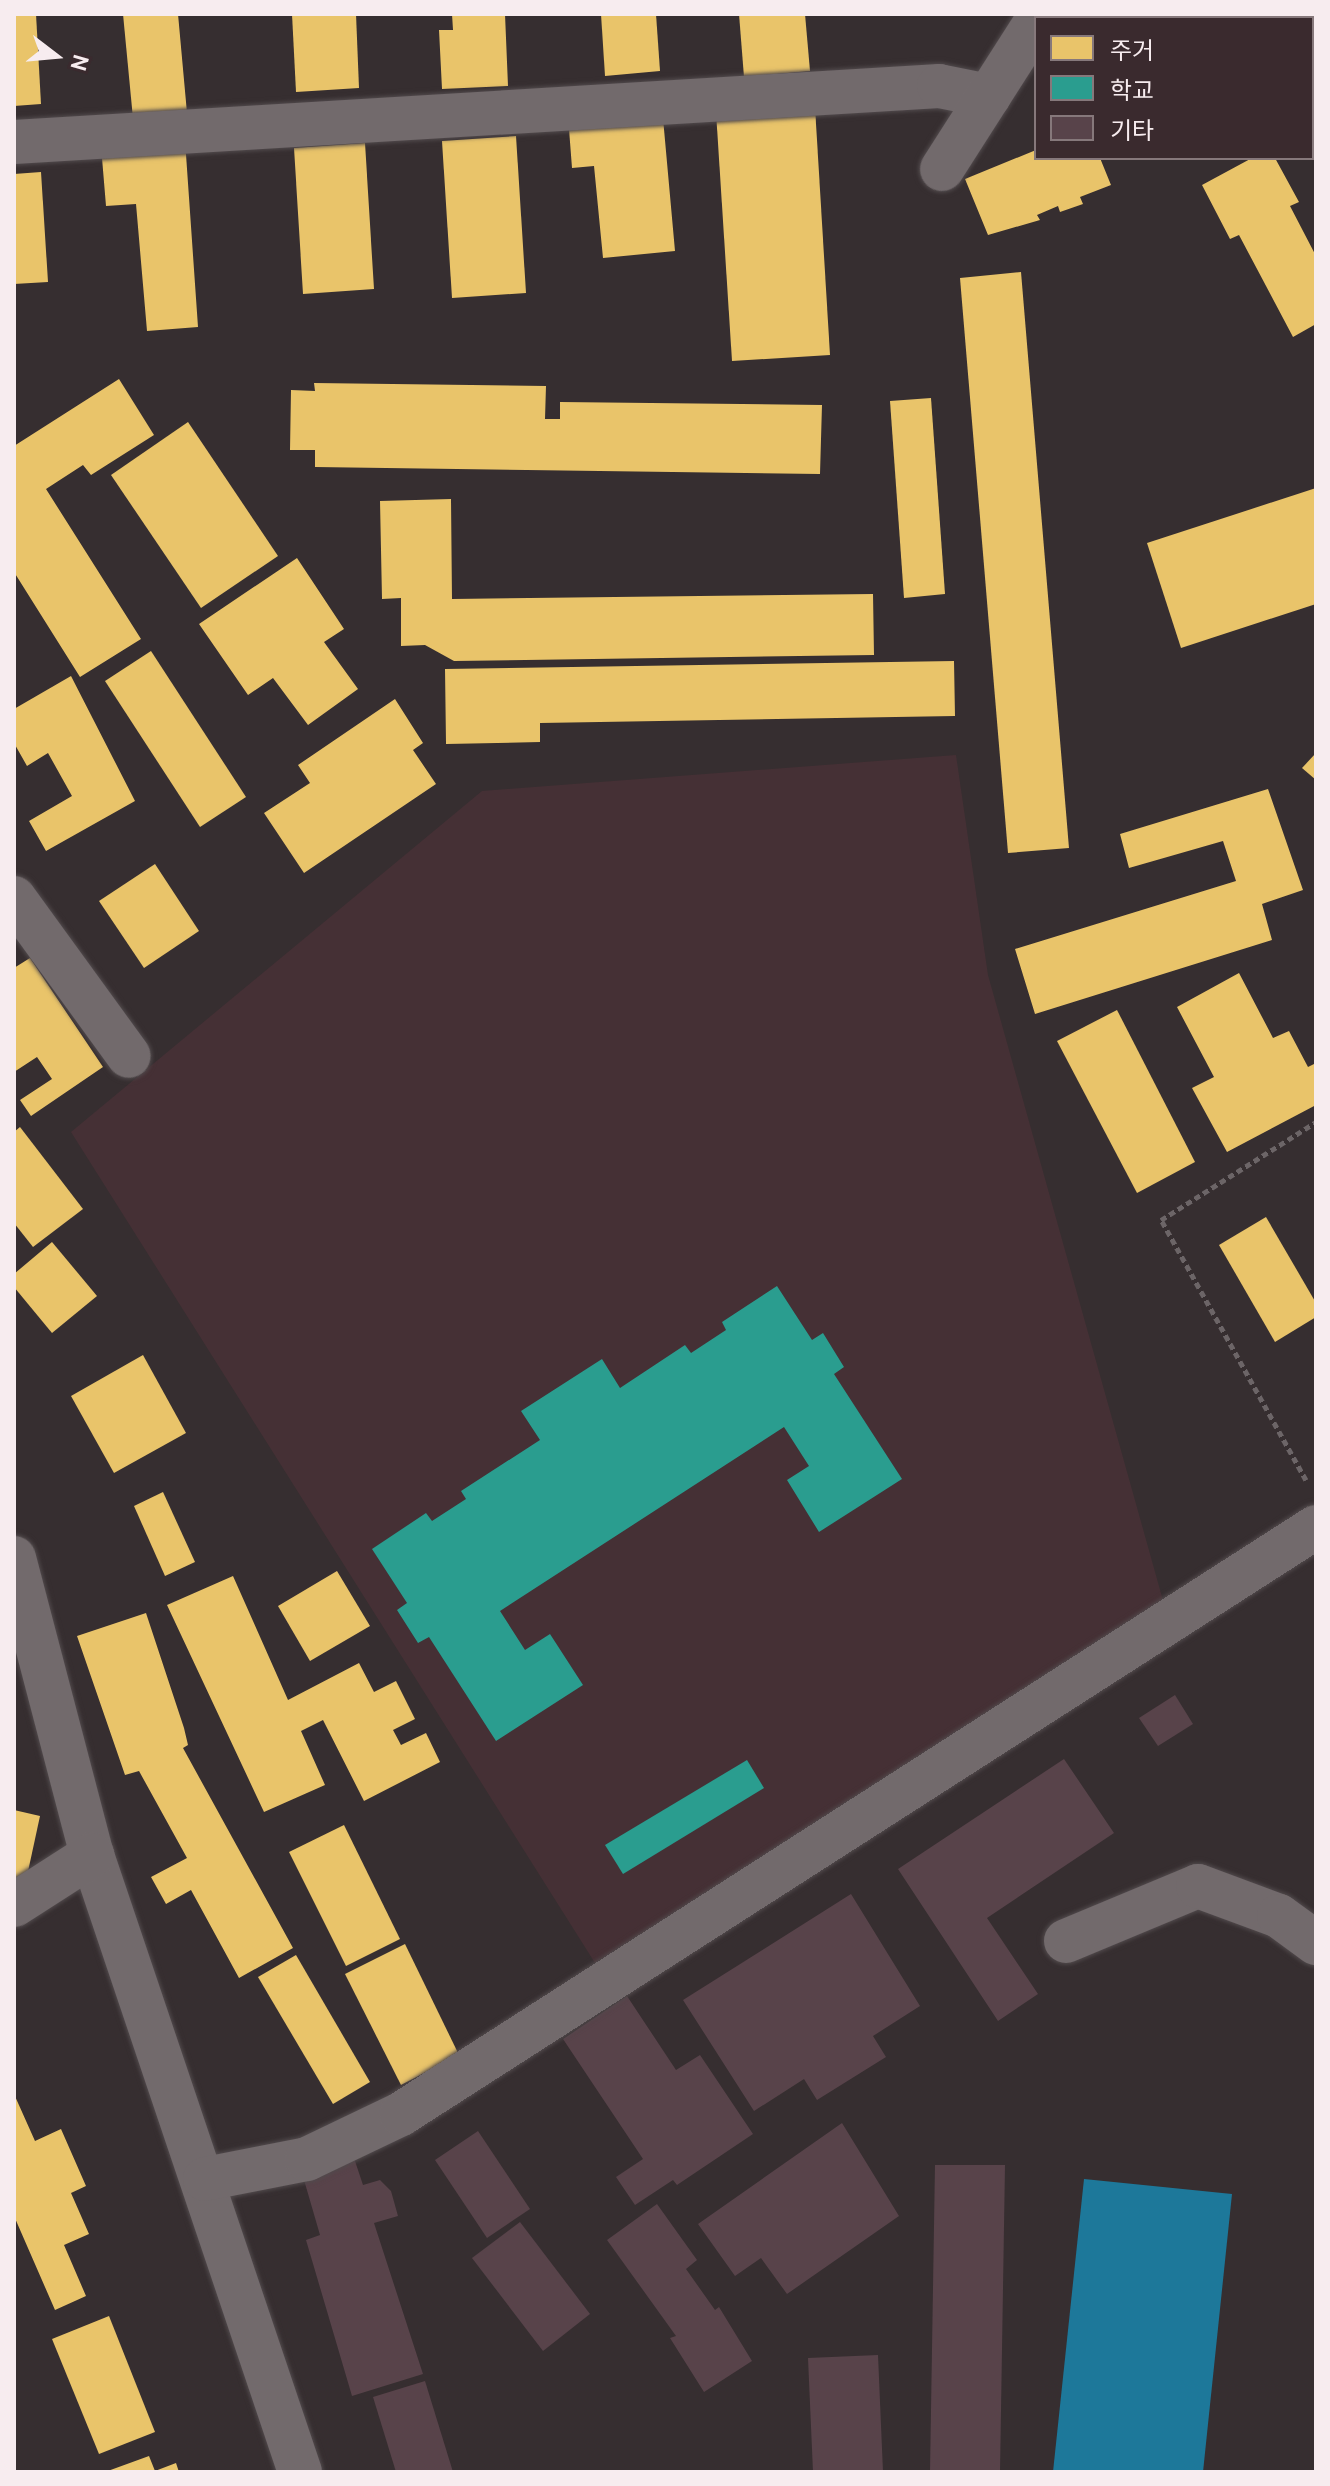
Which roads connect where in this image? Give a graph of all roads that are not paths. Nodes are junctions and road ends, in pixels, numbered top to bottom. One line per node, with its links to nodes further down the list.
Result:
1 (1034, 26): 2 (street)
2 (989, 96): 3 (street); 4 (street)
3 (14, 142)
4 (942, 169)
5 (14, 898): 6 (street)
6 (129, 1056)
7 (1316, 1527): 13 (street)
8 (14, 1558): 9 (street)
9 (92, 1855): 10 (street); 13 (street)
10 (14, 1905)
11 (1066, 1941): 12 (street)
12 (1316, 1943)
13 (205, 2179): 14 (street)
14 (300, 2472)

